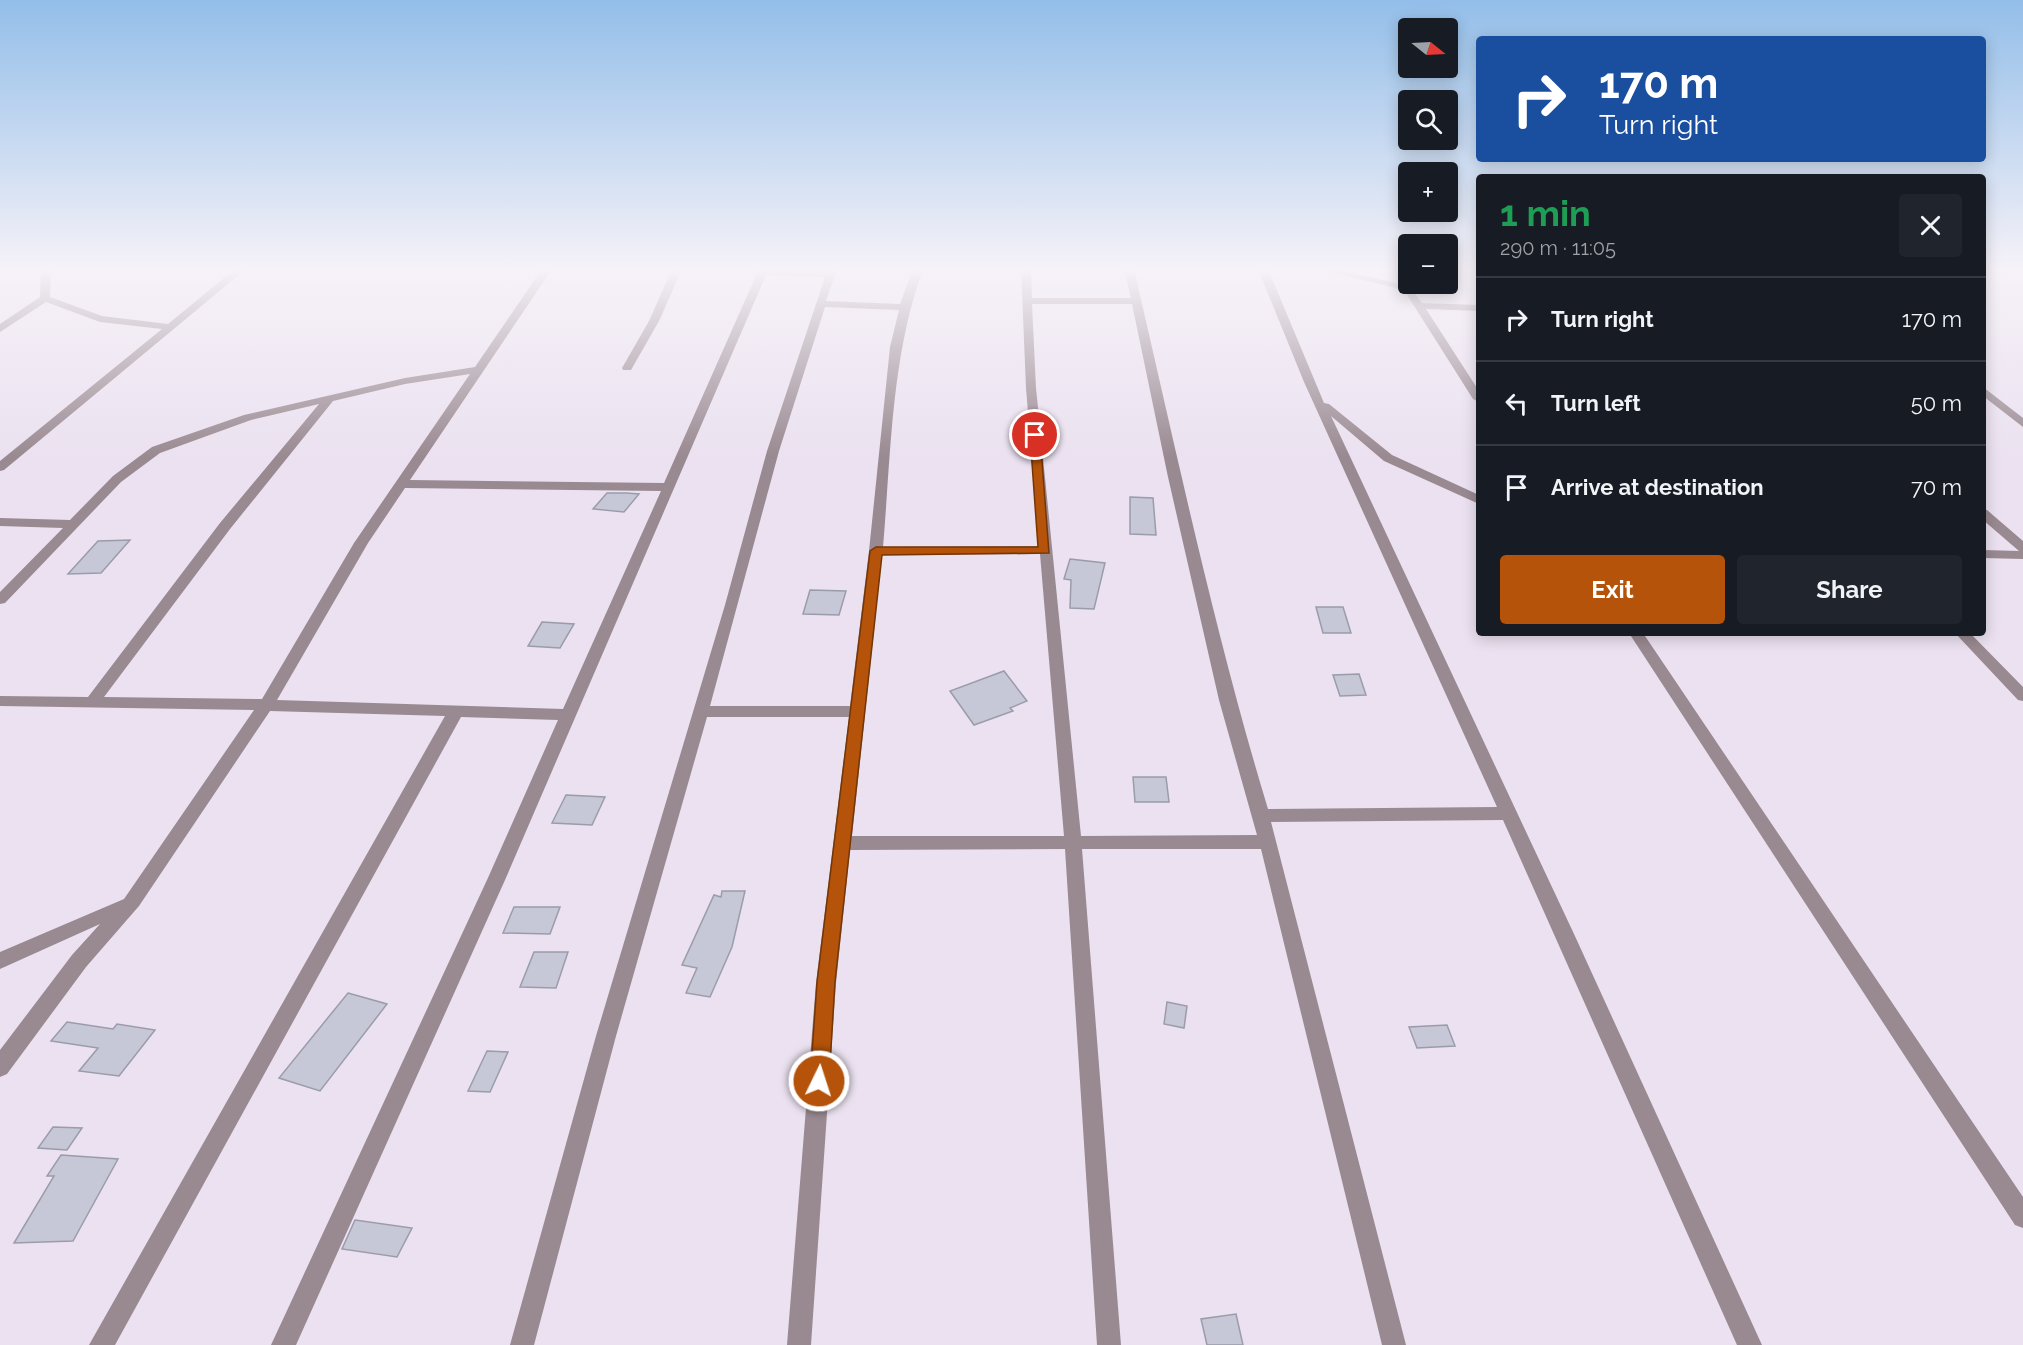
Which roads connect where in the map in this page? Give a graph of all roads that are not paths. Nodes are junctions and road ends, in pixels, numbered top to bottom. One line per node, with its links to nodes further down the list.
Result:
1 (165, 332): 18 (street)
2 (506, 332): 12 (street)
3 (648, 332): 11 (street)
4 (736, 332): 20 (street)
5 (810, 332): 39 (street)
6 (898, 332): 27 (street)
7 (1029, 332): 26 (street)
8 (1143, 332): 42 (street)
9 (1290, 332): 16 (street)
10 (1434, 332): 14 (street)
11 (627, 368)
12 (481, 369): 15 (street); 19 (street)
13 (1986, 393): 17 (street)
14 (1476, 394)
15 (329, 399): 24 (street); 35 (street)
16 (1320, 402): 21 (street); 41 (street)
17 (2023, 424)
18 (0, 466)
19 (401, 484): 20 (street); 36 (street)
20 (668, 487): 40 (street)
21 (1476, 499)
22 (1986, 516): 25 (street)
23 (0, 522): 24 (street)
24 (74, 524): 30 (street)
25 (2023, 548)
26 (1044, 550): 27 (street); 45 (street)
27 (876, 551): 38 (street)
28 (1986, 554): 29 (street)
29 (2023, 555)
30 (0, 600)
31 (1638, 636): 49 (street)
32 (1965, 636): 33 (street)
33 (2023, 696)
34 (0, 701): 35 (street)
35 (92, 702): 36 (street)
36 (266, 705): 37 (street); 46 (street)
37 (456, 711): 40 (street); 50 (street)
38 (856, 711): 39 (street); 44 (street)
39 (699, 712): 52 (street)
40 (569, 715): 51 (street)
41 (1509, 813): 42 (street); 56 (street)
42 (1261, 816): 43 (street)
43 (1268, 842): 45 (street); 55 (street)
44 (842, 843): 45 (street); 53 (street)
45 (1074, 844): 54 (street)
46 (133, 901): 47 (street); 48 (street)
47 (0, 960)
48 (0, 1066)
49 (2023, 1217)
50 (101, 1345)
51 (283, 1345)
52 (522, 1345)
53 (799, 1345)
54 (1109, 1345)
55 (1394, 1345)
56 (1750, 1345)

